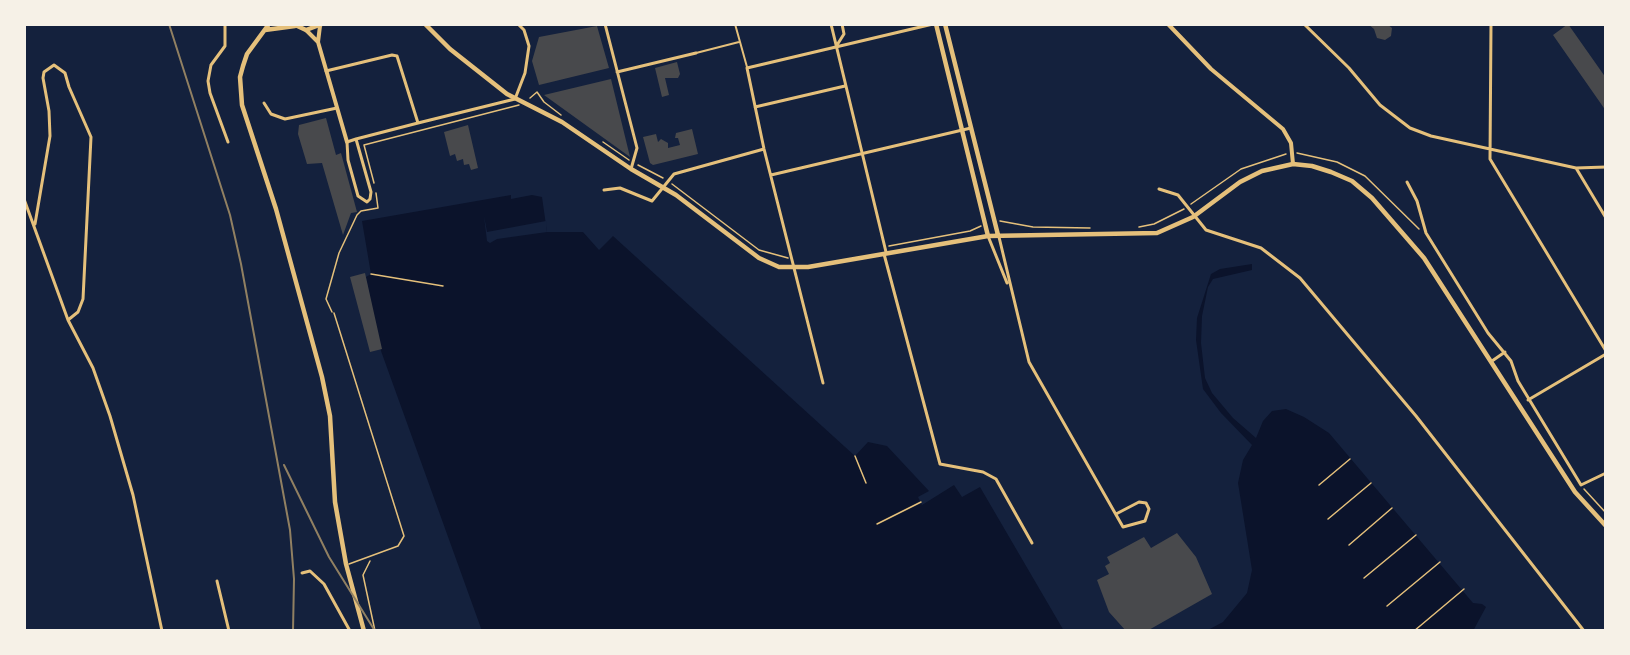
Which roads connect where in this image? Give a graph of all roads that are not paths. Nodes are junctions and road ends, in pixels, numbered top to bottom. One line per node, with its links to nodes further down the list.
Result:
1 (225, 24): 34 (street)
2 (268, 24): 16 (main road)
3 (425, 24): 26 (main road)
4 (518, 24): 26 (street)
5 (604, 24): 24 (street)
6 (735, 24): 19 (street)
7 (831, 24): 20 (street)
8 (842, 24): 20 (street)
9 (934, 24): 20 (street); 32 (main road)
10 (945, 24): 31 (main road)
11 (1168, 24): 39 (street)
12 (1304, 24): 36 (street)
13 (1491, 24): 36 (street)
14 (294, 25): 16 (main road); 17 (main road)
15 (321, 25): 17 (main road); 18 (street)
16 (265, 30): 68 (main road)
17 (306, 30): 18 (street)
18 (318, 42): 23 (street)
19 (739, 42): 21 (street); 22 (street)
20 (836, 47): 22 (street); 25 (street)
21 (696, 52): 24 (street)
22 (747, 68): 29 (street)
23 (326, 71): 28 (street); 30 (street)
24 (617, 72): 42 (street)
25 (845, 86): 29 (street); 38 (street)
26 (515, 99): 30 (street); 42 (main road)
27 (264, 103): 28 (street)
28 (338, 108): 35 (street)
29 (755, 108): 37 (street)
30 (418, 123): 33 (street)
31 (971, 128): 32 (street); 52 (main road)
32 (962, 130): 38 (street); 53 (main road)
33 (356, 140): 35 (street); 35 (street)
34 (228, 142)
35 (347, 142)
36 (1490, 148): 41 (street); 60 (street)
37 (764, 149): 43 (street); 45 (street)
38 (861, 155): 43 (street); 54 (street)
39 (1293, 164): 49 (main road); 61 (main road)
40 (1606, 167): 41 (street)
41 (1576, 168): 50 (street)
42 (631, 170): 45 (main road)
43 (771, 175): 55 (street)
44 (1407, 182): 59 (street)
45 (662, 186): 47 (street); 55 (main road)
46 (1159, 189): 49 (street)
47 (604, 190)
48 (24, 199): 51 (street)
49 (1193, 217): 52 (main road); 75 (street)
50 (1606, 218)
51 (35, 225): 58 (street); 58 (street)
52 (998, 235): 53 (main road); 56 (street)
53 (988, 236): 54 (main road); 56 (street)
54 (886, 254): 55 (main road); 67 (street)
55 (792, 267): 62 (street)
56 (1009, 287): 65 (street)
57 (334, 313): 68 (lane)
58 (68, 320): 71 (street)
59 (1505, 351): 61 (street); 63 (street)
60 (1606, 352): 63 (street)
61 (1492, 361): 66 (main road)
62 (823, 383)
63 (1528, 400): 64 (street)
64 (1606, 473)
65 (1116, 514): 65 (street)
66 (1606, 526)
67 (1032, 543)
68 (346, 564): 74 (main road)
69 (302, 573): 73 (street)
70 (217, 581): 72 (street)
71 (162, 631)
72 (229, 631)
73 (350, 631)
74 (364, 631)
75 (1584, 631)

